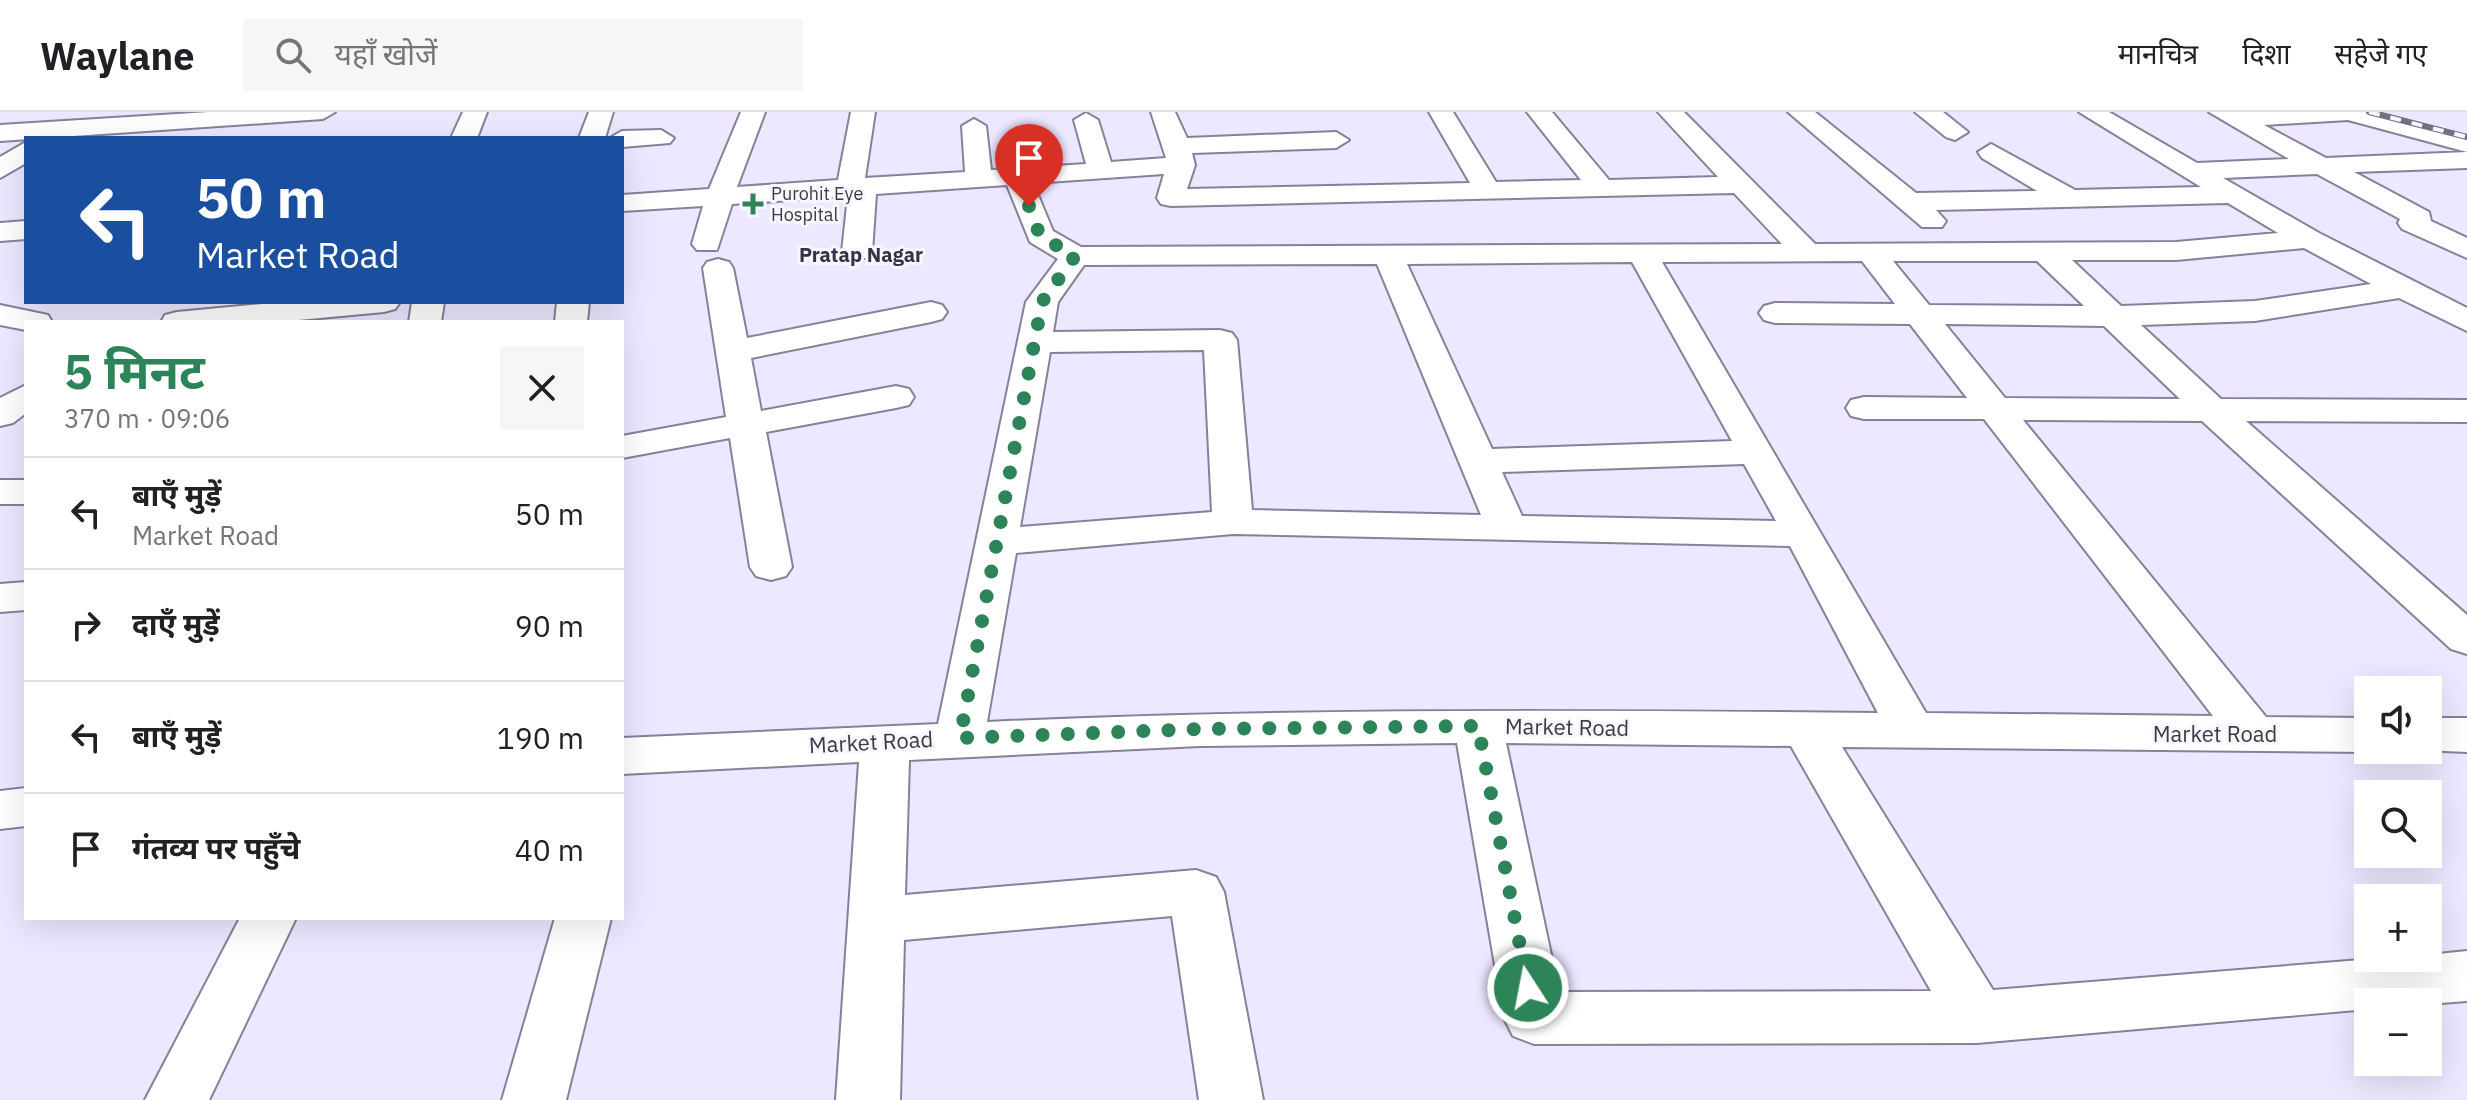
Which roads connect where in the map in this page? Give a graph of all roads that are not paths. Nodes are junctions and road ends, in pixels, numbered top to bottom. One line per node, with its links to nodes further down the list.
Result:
1 (323, 112): 16 (street)
2 (475, 112): 22 (street)
3 (601, 112): 23 (street)
4 (753, 112): 46 (street)
5 (863, 112): 41 (street)
6 (1163, 112): 30 (street)
7 (1326, 112): 26 (street)
8 (1441, 112): 43 (street)
9 (1539, 112): 42 (street)
10 (1670, 112): 40 (street)
11 (1800, 112): 48 (street)
12 (1927, 112): 19 (street)
13 (2091, 112): 35 (street)
14 (2347, 113): 15 (street); 27 (street)
15 (2228, 116): 32 (street)
16 (113, 119): 21 (street)
17 (1086, 120): 34 (street)
18 (974, 126): 39 (street)
19 (1955, 132)
20 (0, 133): 21 (street)
21 (47, 134)
22 (465, 136)
23 (593, 136)
24 (661, 138): 25 (street)
25 (624, 139)
26 (1336, 140): 30 (street); 44 (street)
27 (2467, 144)
28 (24, 152): 33 (street)
29 (1991, 152): 47 (street)
30 (1180, 156): 34 (street); 44 (street)
31 (2460, 164): 32 (street)
32 (2325, 166): 35 (street); 53 (street)
33 (0, 170)
34 (1101, 171): 36 (street)
35 (2188, 171): 45 (street)
36 (1017, 176): 39 (street); 61 (street)
37 (24, 178): 38 (street)
38 (0, 179)
39 (979, 179): 41 (street)
40 (1740, 185): 42 (street); 56 (street)
41 (857, 187): 46 (street); 58 (street)
42 (1602, 189): 43 (street)
43 (1488, 191): 44 (street)
44 (1359, 194)
45 (2230, 194): 47 (street); 52 (street)
46 (720, 196): 49 (street); 73 (street)
47 (2069, 198): 48 (street)
48 (1910, 202): 54 (street)
49 (624, 203)
50 (24, 230): 51 (street)
51 (0, 232)
52 (2309, 239): 55 (street); 62 (street)
53 (2467, 249)
54 (1968, 250): 55 (street); 57 (street)
55 (2043, 250): 68 (street)
56 (1805, 251): 57 (street); 59 (street)
57 (1869, 251): 67 (street)
58 (857, 252)
59 (1641, 252): 60 (street); 85 (street)
60 (1388, 254): 61 (street); 86 (street)
61 (1075, 256): 72 (street)
62 (2404, 288): 68 (street); 71 (street)
63 (363, 304): 70 (street)
64 (931, 312): 73 (street)
65 (1775, 313): 67 (street)
66 (0, 315): 69 (street)
67 (1919, 315): 68 (street); 79 (street)
68 (2112, 316): 80 (street)
69 (26, 320)
70 (198, 320)
71 (2467, 321)
72 (1035, 342): 89 (street); 92 (street)
73 (733, 351): 83 (street)
74 (0, 390): 75 (street)
75 (24, 390)
76 (24, 397): 82 (street)
77 (896, 397): 83 (street)
78 (1864, 408): 79 (street)
79 (1993, 409): 80 (street); 100 (street)
80 (2212, 410): 81 (street); 96 (street)
81 (2466, 412)
82 (0, 415)
83 (748, 424): 84 (street); 93 (street)
84 (624, 447)
85 (1757, 452): 86 (street); 91 (street)
86 (1477, 461): 90 (street)
87 (0, 492): 88 (street)
88 (24, 492)
89 (1233, 522): 90 (street); 92 (street)
90 (1507, 528): 91 (street)
91 (1804, 534): 99 (street)
92 (995, 542): 104 (street)
93 (771, 567)
94 (24, 596): 95 (street)
95 (0, 598)
96 (2467, 639)
97 (1478, 726): 98 (street, Market Road); 104 (street, Market Road); 113 (street)
98 (1806, 729): 99 (street, Market Road); 113 (street)
99 (1912, 731): 100 (street, Market Road)
100 (2253, 734): 101 (street, Market Road)
101 (2354, 735)
102 (2442, 735): 103 (street)
103 (2467, 735)
104 (960, 738): 105 (street, Market Road)
105 (885, 741): 106 (street, Market Road); 111 (street)
106 (624, 762)
107 (24, 807): 108 (street)
108 (0, 810)
109 (267, 920): 114 (street)
110 (582, 920): 115 (street)
111 (877, 920): 116 (street); 117 (street)
112 (2467, 976): 113 (street)
113 (1977, 1017)
114 (177, 1100)
115 (534, 1100)
116 (868, 1100)
117 (1231, 1100)

